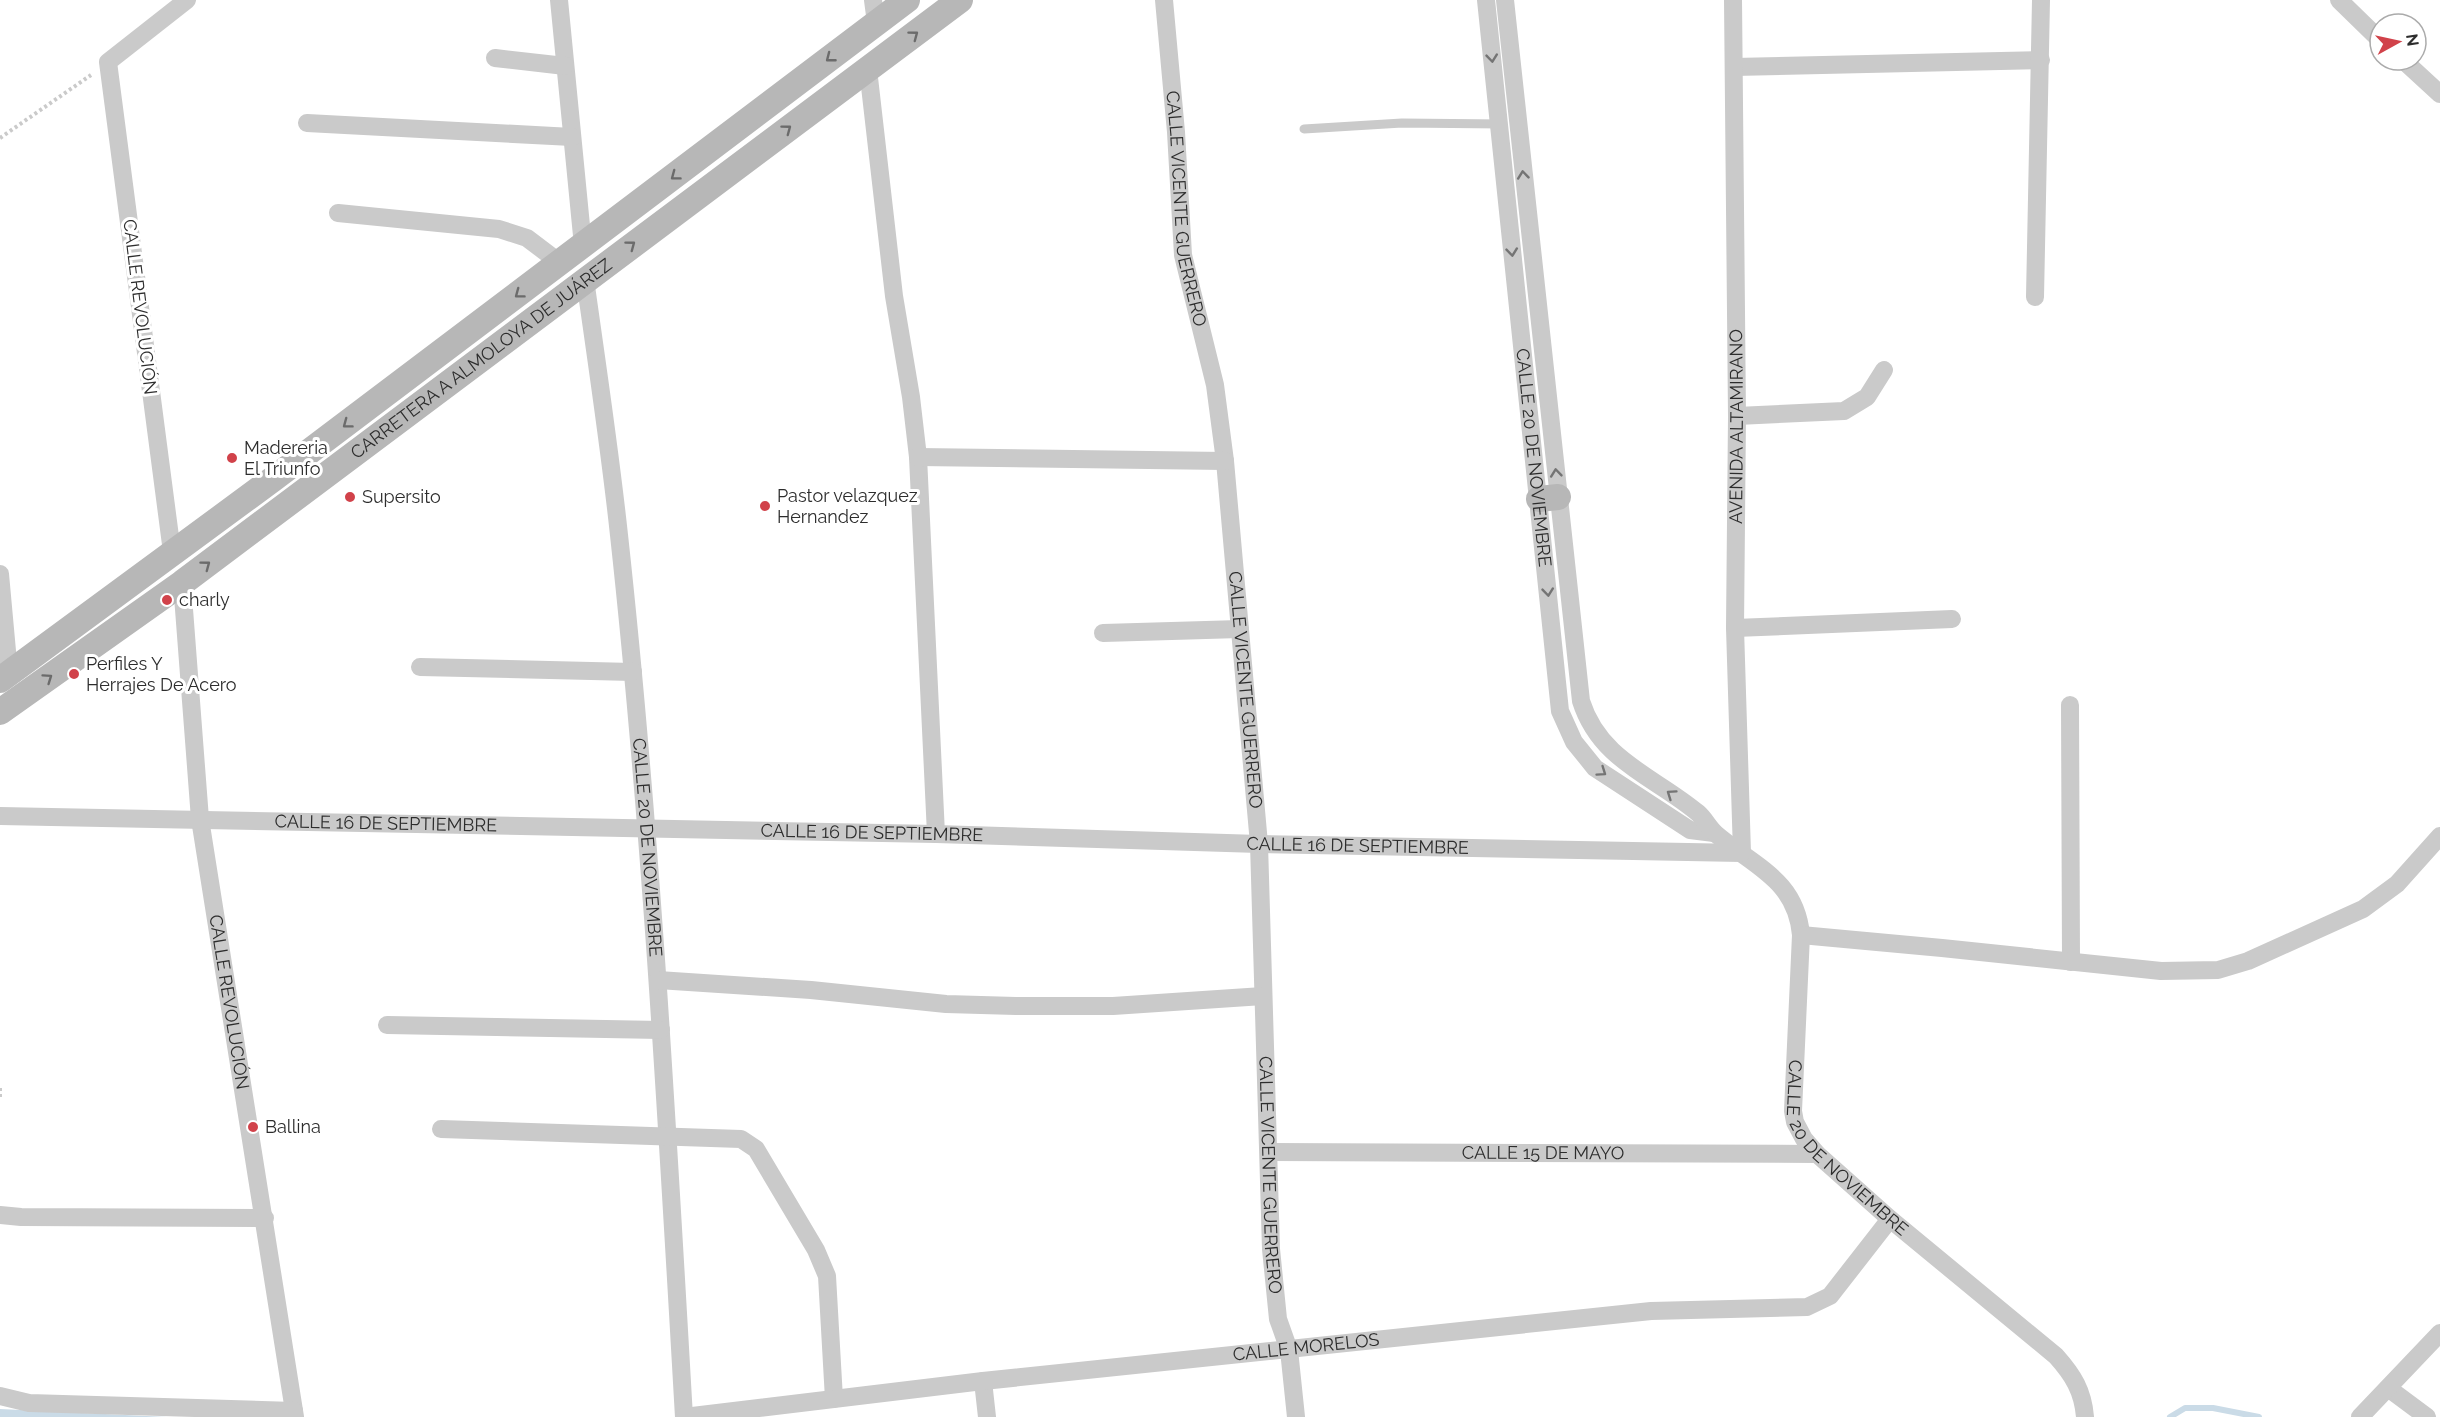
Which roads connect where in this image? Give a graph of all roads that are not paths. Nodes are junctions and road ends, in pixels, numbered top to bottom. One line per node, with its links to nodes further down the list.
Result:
1 (187, 0): 35 (street, CALLE REVOLUCIÓN)
2 (559, 0): 15 (street)
3 (907, 0): 11 (main road, CARRETERA A ALMOLOYA DE JUÁREZ)
4 (960, 0): 17 (main road, CARRETERA A ALMOLOYA DE JUÁREZ, one-way to 4)
5 (1164, 0): 34 (street, CALLE VICENTE GUERRERO)
6 (1486, 0): 21 (street, CALLE 20 DE NOVIEMBRE, one-way to 21)
7 (1505, 0): 21 (street, CALLE 20 DE NOVIEMBRE)
8 (1733, 0): 16 (street, AVENIDA ALTAMIRANO)
9 (2041, 0): 14 (street)
10 (2339, 0): 12 (street)
11 (875, 11): 25 (main road, CARRETERA A ALMOLOYA DE JUÁREZ, one-way to 25)
12 (2368, 28)
13 (495, 58): 15 (street)
14 (2041, 60): 16 (street); 28 (street)
15 (566, 66): 23 (street)
16 (1734, 67): 31 (street, AVENIDA ALTAMIRANO)
17 (868, 69): 27 (main road, CARRETERA A ALMOLOYA DE JUÁREZ, one-way to 17); 33 (street)
18 (2416, 72): 19 (street)
19 (2440, 93)
20 (307, 123): 23 (street)
21 (1508, 124): 22 (lane); 53 (street, CALLE 20 DE NOVIEMBRE)
22 (1304, 129)
23 (572, 137): 25 (street)
24 (338, 213): 26 (street)
25 (583, 246): 26 (main road, CARRETERA A ALMOLOYA DE JUÁREZ)
26 (560, 263): 30 (main road, CARRETERA A ALMOLOYA DE JUÁREZ, one-way to 30)
27 (585, 279): 32 (main road, CARRETERA A ALMOLOYA DE JUÁREZ); 43 (street, CALLE 20 DE NOVIEMBRE)
28 (2035, 297)
29 (1884, 370): 31 (street)
30 (373, 405): 32 (main road); 35 (main road, CARRETERA A ALMOLOYA DE JUÁREZ, one-way to 35)
31 (1737, 416): 39 (street, AVENIDA ALTAMIRANO)
32 (390, 427): 37 (main road, CARRETERA A ALMOLOYA DE JUÁREZ, one-way to 32)
33 (918, 457): 34 (street); 50 (street)
34 (1225, 461): 40 (street, CALLE VICENTE GUERRERO)
35 (171, 552): 44 (main road, CARRETERA A ALMOLOYA DE JUÁREZ)
36 (0, 573): 44 (street)
37 (182, 583): 46 (main road, CARRETERA A ALMOLOYA DE JUÁREZ, one-way to 37); 48 (street, CALLE REVOLUCIÓN)
38 (1952, 618): 39 (street)
39 (1735, 628): 53 (street, AVENIDA ALTAMIRANO)
40 (1240, 629): 41 (street); 52 (street, CALLE VICENTE GUERRERO)
41 (1103, 633)
42 (420, 667): 43 (street)
43 (633, 672): 49 (street, CALLE 20 DE NOVIEMBRE)
44 (5, 677)
45 (2070, 705): 55 (street)
46 (0, 712)
47 (0, 816): 48 (street, CALLE 16 DE SEPTIEMBRE)
48 (200, 819): 49 (street, CALLE 16 DE SEPTIEMBRE); 65 (street, CALLE REVOLUCIÓN)
49 (645, 828): 50 (street, CALLE 16 DE SEPTIEMBRE); 56 (street, CALLE 20 DE NOVIEMBRE)
50 (936, 834): 52 (street, CALLE 16 DE SEPTIEMBRE)
51 (2440, 836): 55 (street)
52 (1259, 844): 53 (street, CALLE 16 DE SEPTIEMBRE); 57 (street, CALLE VICENTE GUERRERO)
53 (1742, 853): 54 (street, CALLE 20 DE NOVIEMBRE)
54 (1801, 935): 55 (street); 63 (street, CALLE 20 DE NOVIEMBRE)
55 (2071, 962)
56 (658, 980): 57 (street); 59 (street, CALLE 20 DE NOVIEMBRE)
57 (1263, 996): 62 (street, CALLE VICENTE GUERRERO)
58 (387, 1025): 59 (street)
59 (661, 1030): 61 (street, CALLE 20 DE NOVIEMBRE)
60 (441, 1129): 61 (street)
61 (668, 1137): 72 (street); 74 (street, CALLE 20 DE NOVIEMBRE)
62 (1270, 1152): 63 (street, CALLE 15 DE MAYO); 68 (street, CALLE VICENTE GUERRERO)
63 (1817, 1154): 66 (street, CALLE 20 DE NOVIEMBRE)
64 (0, 1215): 65 (street)
65 (265, 1218): 73 (street, CALLE REVOLUCIÓN)
66 (1890, 1219): 68 (street, CALLE MORELOS); 77 (street, CALLE 20 DE NOVIEMBRE)
67 (2440, 1333): 70 (street)
68 (1289, 1350): 69 (street, CALLE MORELOS); 76 (street, CALLE VICENTE GUERRERO)
69 (983, 1381): 72 (street, CALLE MORELOS); 75 (street)
70 (2388, 1388): 78 (street); 79 (street)
71 (0, 1396): 73 (street)
72 (834, 1399): 74 (street, CALLE MORELOS)
73 (294, 1414)
74 (684, 1417)
75 (987, 1417)
76 (1296, 1417)
77 (2085, 1417)
78 (2360, 1417)
79 (2427, 1417)

